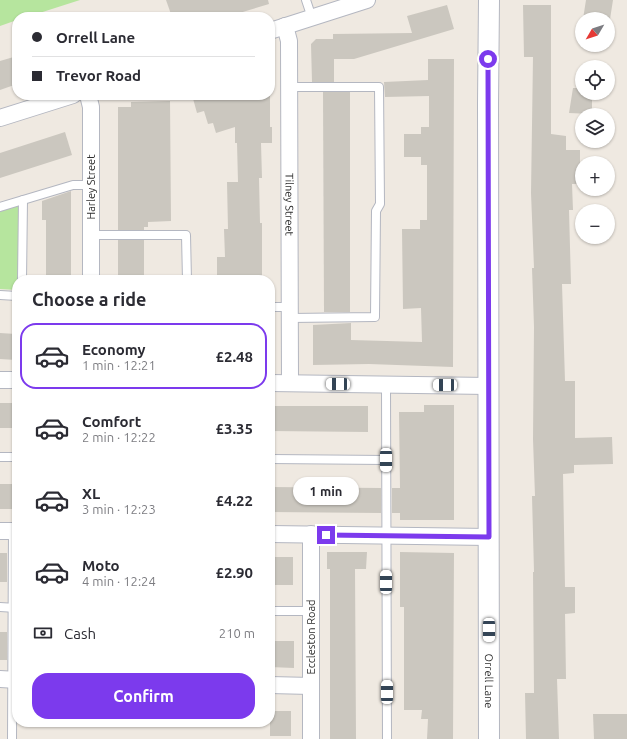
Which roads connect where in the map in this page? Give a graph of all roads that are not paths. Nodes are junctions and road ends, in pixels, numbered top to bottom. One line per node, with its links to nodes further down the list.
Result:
1 (306, 0): 4 (lane)
2 (367, 0): 4 (street)
3 (489, 0): 26 (street, Orrell Lane)
4 (312, 18): 5 (street)
5 (277, 29): 6 (street, Tilney Street)
6 (289, 87): 20 (street, Tilney Street); 20 (lane)
7 (57, 100): 9 (street)
8 (89, 100): 10 (street, Harley Street)
9 (0, 118)
10 (91, 185): 11 (lane); 13 (street, Harley Street)
11 (23, 200): 12 (lane); 14 (lane)
12 (0, 207)
13 (91, 235): 15 (street, Harley Street); 16 (lane)
14 (22, 275)
15 (91, 275)
16 (187, 275)
17 (0, 295): 18 (lane)
18 (12, 296)
19 (275, 308): 20 (lane)
20 (290, 313): 24 (street, Tilney Street)
21 (0, 380): 22 (street)
22 (12, 380)
23 (275, 383): 24 (street)
24 (290, 384): 25 (street)
25 (386, 385): 26 (street); 30 (lane)
26 (489, 386): 35 (street, Orrell Lane)
27 (0, 457): 28 (lane)
28 (12, 457)
29 (275, 459): 30 (lane)
30 (386, 460): 34 (lane)
31 (10, 531): 36 (lane)
32 (275, 534): 33 (street)
33 (311, 534): 34 (street); 40 (street, Eccleston Road)
34 (386, 535): 35 (street); 47 (lane)
35 (489, 537): 48 (street, Orrell Lane)
36 (12, 562)
37 (0, 608): 38 (lane)
38 (12, 608)
39 (275, 611): 40 (lane)
40 (311, 612): 44 (street, Eccleston Road)
41 (12, 651): 42 (lane)
42 (10, 679): 45 (lane)
43 (275, 685): 44 (street)
44 (311, 686): 46 (street, Eccleston Road)
45 (12, 739)
46 (311, 739)
47 (387, 739)
48 (490, 739)

